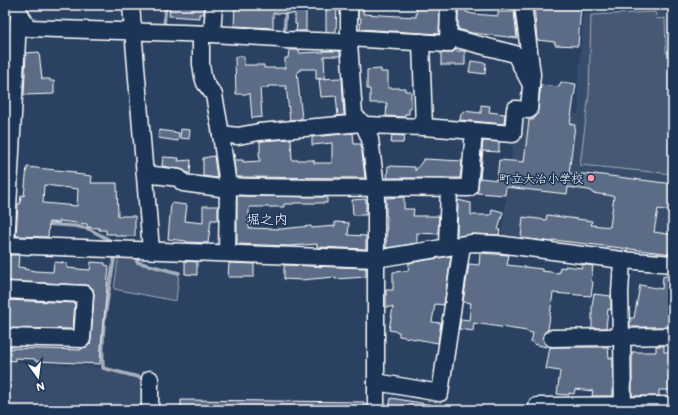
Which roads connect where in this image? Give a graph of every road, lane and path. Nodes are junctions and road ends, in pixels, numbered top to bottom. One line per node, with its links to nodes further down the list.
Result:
1 (131, 5): 7 (street)
2 (214, 5): 8 (street)
3 (349, 5): 10 (street)
4 (449, 5): 9 (street)
5 (523, 5): 13 (street)
6 (15, 9): 7 (street); 12 (street)
7 (133, 31): 8 (street); 19 (street)
8 (207, 34): 10 (street); 17 (street)
9 (449, 37): 11 (street); 13 (street)
10 (349, 40): 11 (street); 14 (street)
11 (420, 42): 15 (street)
12 (10, 84): 18 (street)
13 (531, 85): 16 (street)
14 (363, 124): 15 (street); 17 (street); 21 (street)
15 (424, 127): 16 (street)
16 (474, 131): 22 (street)
17 (221, 134): 20 (street)
18 (8, 159): 23 (street)
19 (144, 174): 20 (street); 25 (street)
20 (228, 187): 21 (street); 26 (street)
21 (376, 187): 22 (street); 27 (street)
22 (449, 188): 24 (street)
23 (5, 245): 25 (street)
24 (454, 246): 27 (street); 28 (street); 36 (street)
25 (151, 250): 26 (street)
26 (227, 253): 27 (street)
27 (376, 259): 36 (street)
28 (622, 260): 29 (street); 33 (street)
29 (673, 264)
30 (5, 290): 32 (street)
31 (673, 336): 33 (street)
32 (5, 337)
33 (622, 337): 34 (street); 39 (street)
34 (552, 338)
35 (150, 379): 40 (street)
36 (376, 382): 41 (street)
37 (673, 405): 39 (street)
38 (536, 406): 39 (street)
39 (623, 408)
40 (150, 410)
41 (376, 410)

